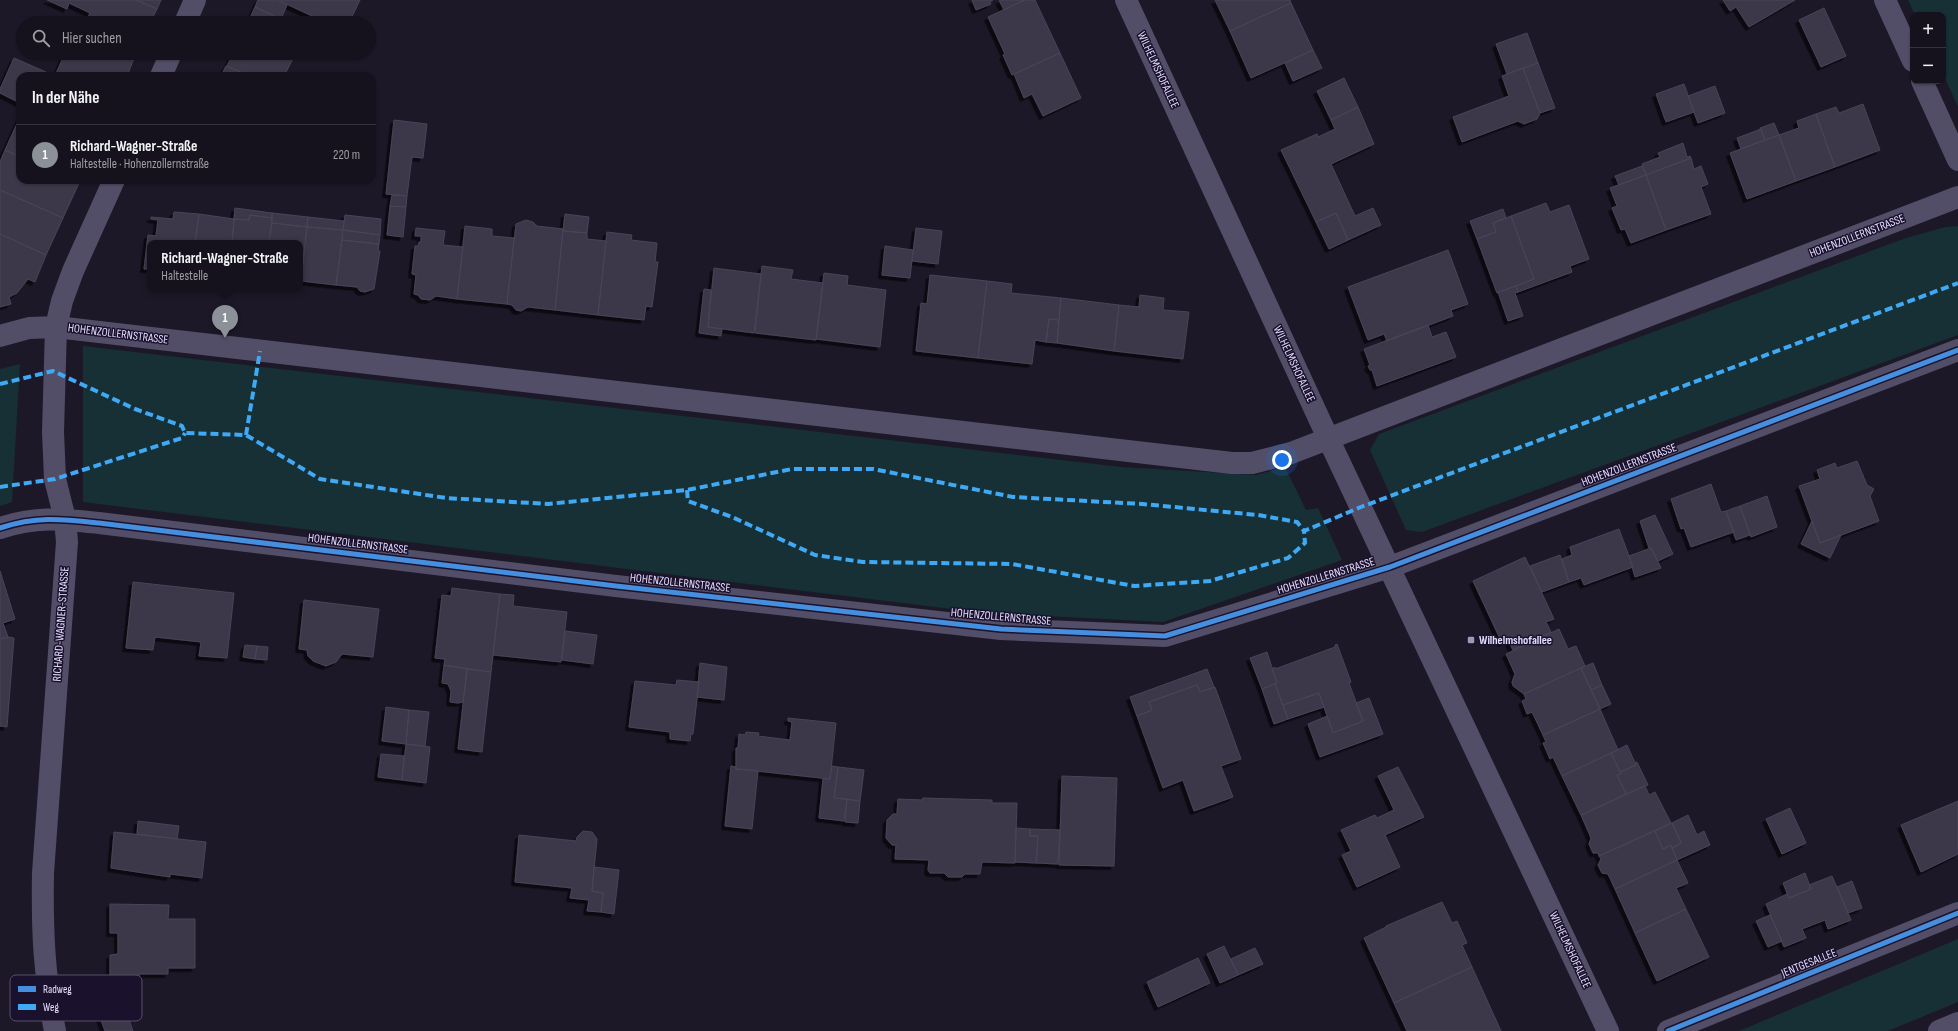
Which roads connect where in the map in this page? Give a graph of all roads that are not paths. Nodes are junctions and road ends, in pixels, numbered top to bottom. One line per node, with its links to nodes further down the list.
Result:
1 (195, 0): 4 (street)
2 (1126, 0): 15 (street, WILHELMSHOFALLEE)
3 (1885, 0): 5 (street)
4 (187, 16)
5 (1910, 54)
6 (168, 60): 7 (street)
7 (163, 72)
8 (1923, 84): 9 (street)
9 (1958, 160)
10 (112, 184): 12 (street, RICHARD-WAGNER-STRASSE)
11 (1958, 197): 15 (street, HOHENZOLLERNSTRASSE)
12 (56, 327): 13 (street, HOHENZOLLERNSTRASSE); 15 (street, HOHENZOLLERNSTRASSE); 16 (street, RICHARD-WAGNER-STRASSE)
13 (0, 336)
14 (1958, 350): 18 (street, HOHENZOLLERNSTRASSE)
15 (1328, 438): 18 (street, WILHELMSHOFALLEE)
16 (65, 520): 17 (street, HOHENZOLLERNSTRASSE); 18 (street, HOHENZOLLERNSTRASSE); 20 (street, RICHARD-WAGNER-STRASSE)
17 (0, 528)
18 (1390, 567): 24 (street, WILHELMSHOFALLEE)
19 (1958, 913): 25 (street, JENTGESALLEE)
20 (46, 975)
21 (54, 1021): 23 (street, RICHARD-WAGNER-STRASSE)
22 (1958, 1023): 26 (street)
23 (56, 1031)
24 (1608, 1031)
25 (1668, 1031)
26 (1939, 1031)

